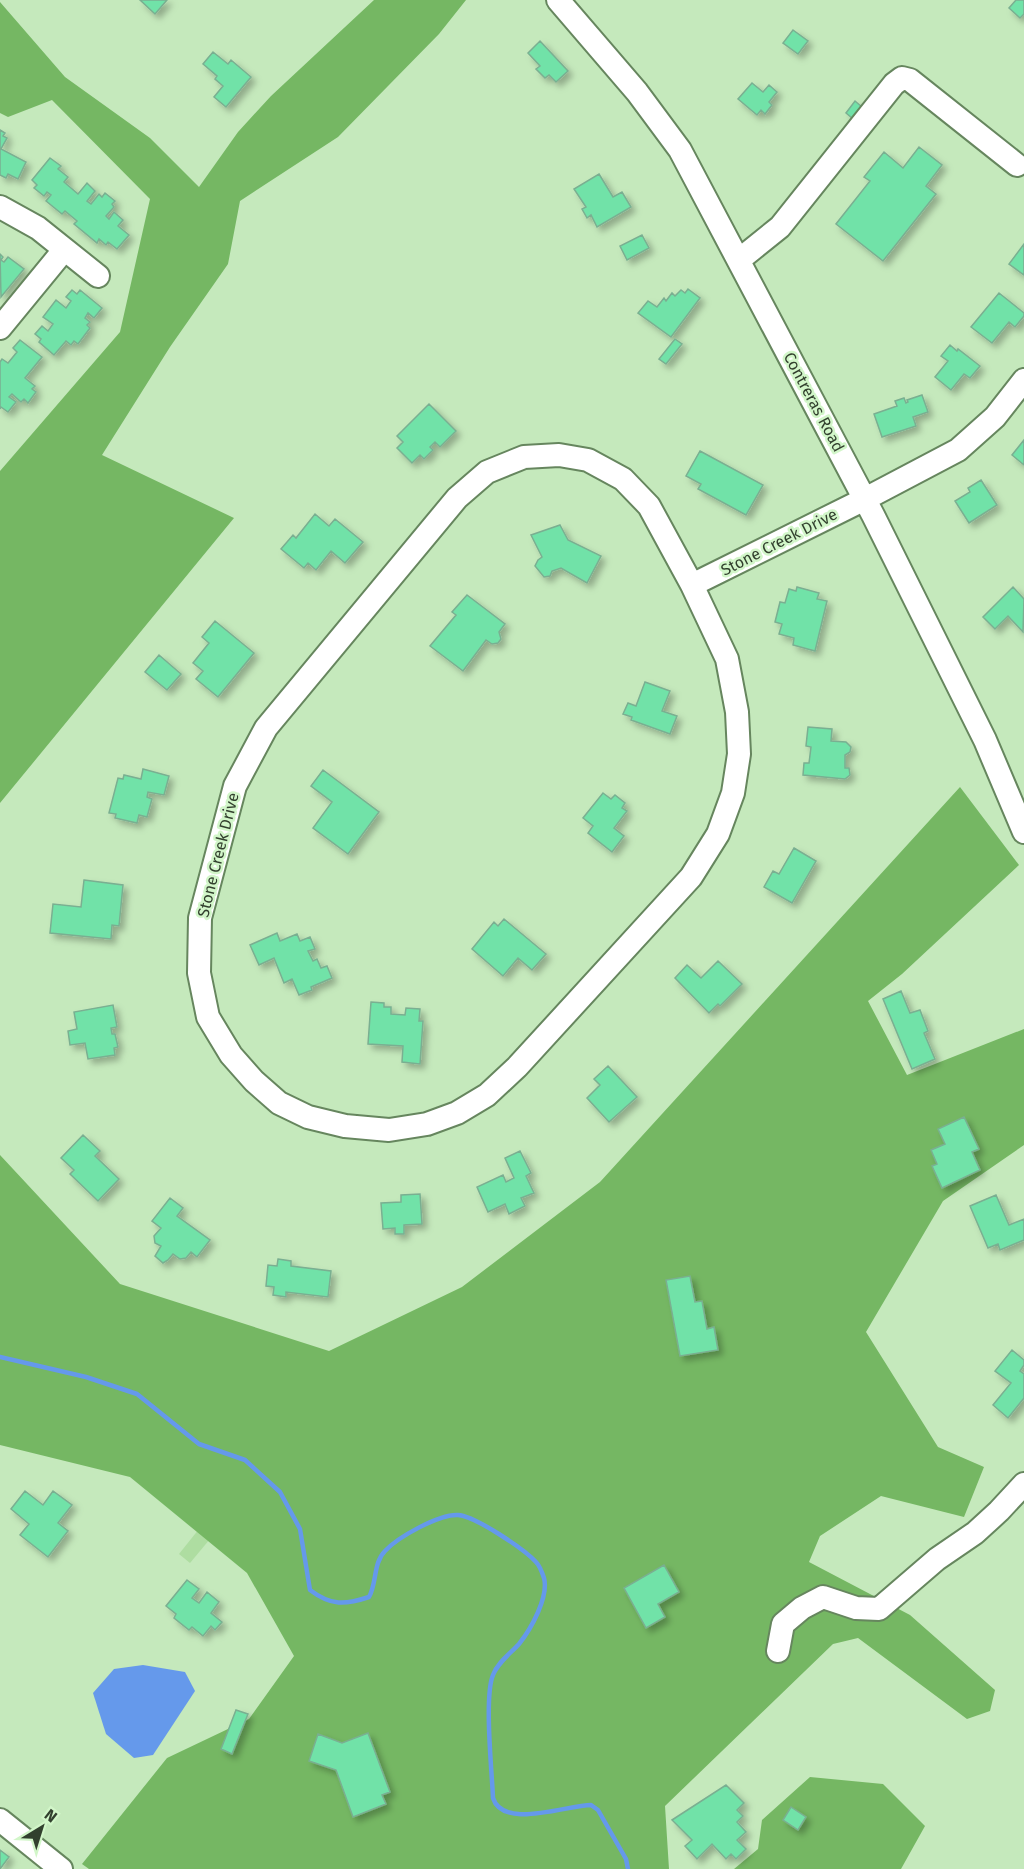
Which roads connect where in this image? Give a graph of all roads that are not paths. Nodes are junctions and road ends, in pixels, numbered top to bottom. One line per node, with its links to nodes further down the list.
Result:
1 (558, 0): 5 (street, Contreras Road)
2 (1017, 165): 5 (street)
3 (0, 207): 4 (street)
4 (63, 250): 6 (street); 7 (street)
5 (739, 260): 9 (street, Contreras Road)
6 (98, 276)
7 (0, 328)
8 (1024, 380): 9 (street, Stone Creek Drive)
9 (865, 499): 10 (street, Stone Creek Drive); 11 (street, Contreras Road)
10 (692, 585): 10 (street, Stone Creek Drive)
11 (1024, 832)
12 (1024, 1484): 13 (street)
13 (778, 1651)
14 (0, 1820): 15 (street)
15 (62, 1869)

